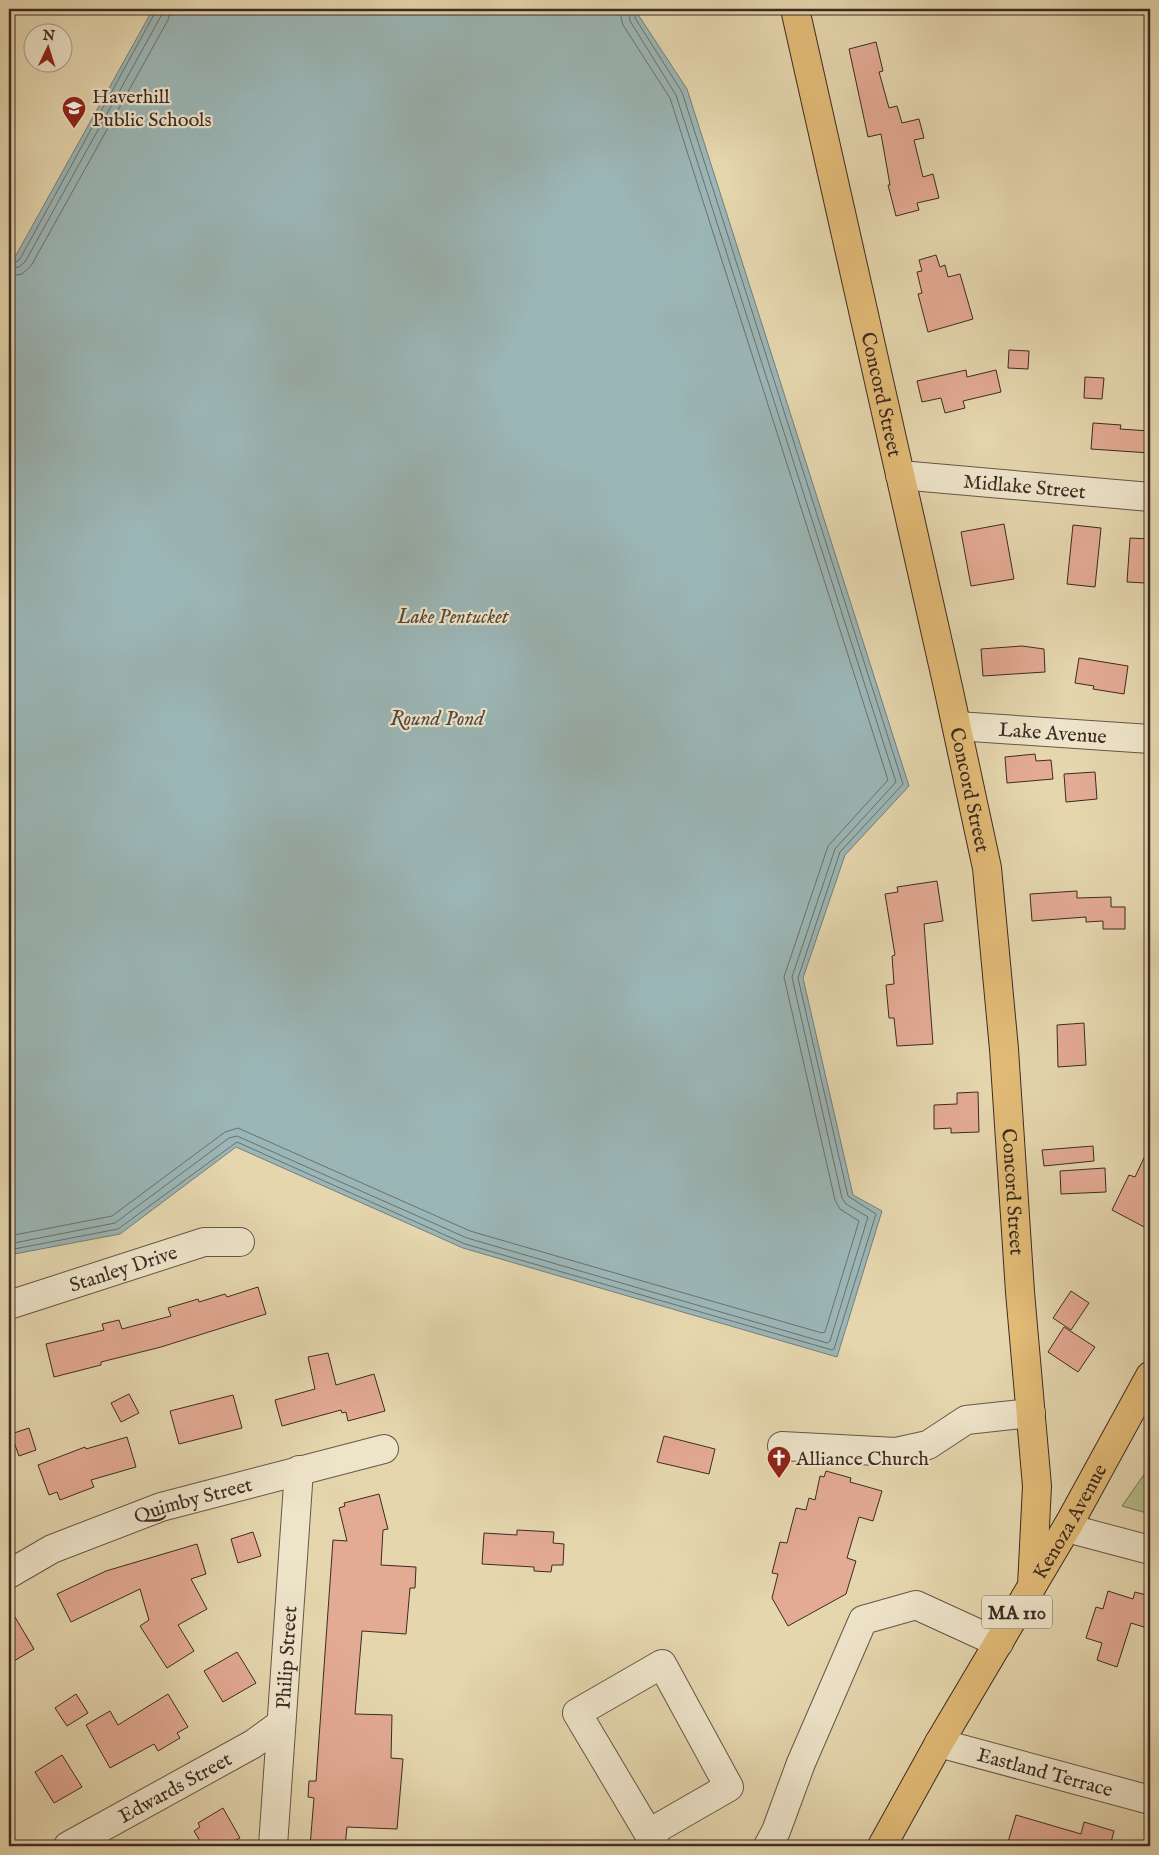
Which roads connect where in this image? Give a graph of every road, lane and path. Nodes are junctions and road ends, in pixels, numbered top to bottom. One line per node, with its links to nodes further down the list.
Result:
1 (795, 9): 2 (main road, Concord Street)
2 (900, 475): 3 (street, Midlake Street); 4 (main road, Concord Street)
3 (1150, 497)
4 (957, 726): 5 (street, Lake Avenue); 9 (main road, Concord Street)
5 (1150, 739)
6 (240, 1242): 7 (street, Stanley Drive)
7 (9, 1305)
8 (1150, 1376): 13 (main road, Kenoza Avenue / MA 110)
9 (1031, 1413): 10 (street); 16 (main road, Concord Street)
10 (782, 1446)
11 (384, 1449): 12 (street, Quimby Street)
12 (299, 1470): 15 (street, Quimby Street); 18 (street, Philip Street)
13 (1067, 1528): 14 (street); 16 (main road, Kenoza Avenue / MA 110)
14 (1150, 1550)
15 (9, 1574)
16 (1032, 1586): 17 (main road, Kenoza Avenue / MA 110)
17 (999, 1643): 19 (main road, Kenoza Avenue / MA 110); 24 (street)
18 (280, 1724): 22 (street, Edwards Street); 23 (street, Philip Street)
19 (939, 1743): 20 (street, Eastland Terrace); 25 (main road, Kenoza Avenue / MA 110)
20 (1150, 1800)
21 (652, 1840): 21 (street)
22 (68, 1846)
23 (273, 1846)
24 (768, 1846)
25 (882, 1846)

